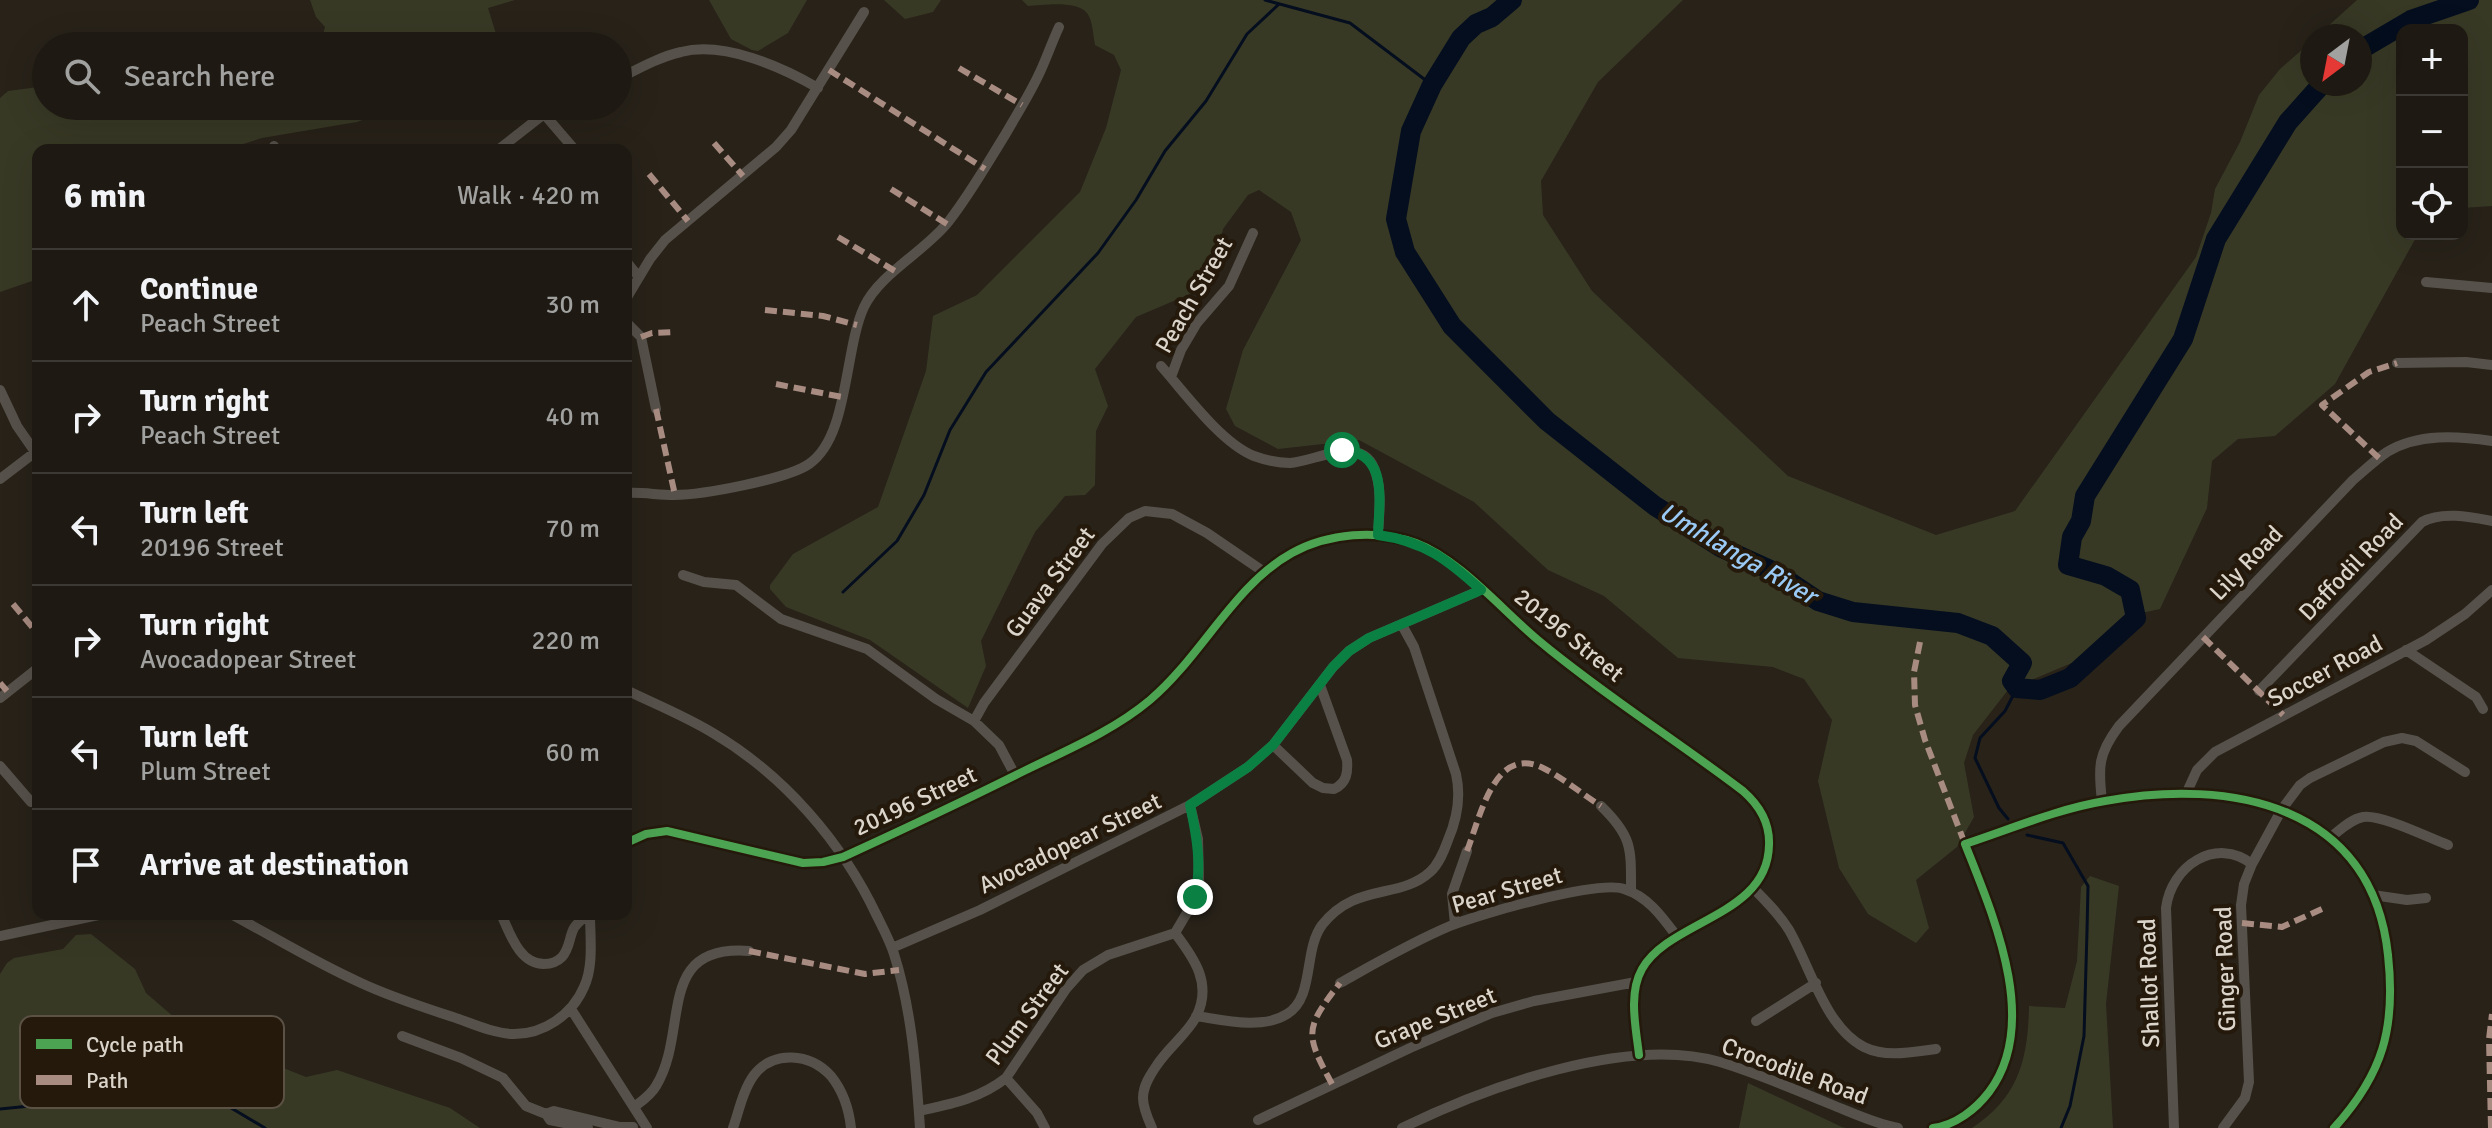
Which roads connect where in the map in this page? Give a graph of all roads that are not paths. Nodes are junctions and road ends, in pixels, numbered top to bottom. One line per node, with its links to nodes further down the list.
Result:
1 (864, 12): 4 (street)
2 (1059, 27): 26 (street)
3 (632, 73): 4 (street)
4 (818, 88): 11 (street)
5 (536, 120): 7 (street)
6 (549, 120): 8 (street)
7 (506, 144)
8 (570, 144)
9 (1253, 233): 19 (street, Peach Street)
10 (632, 268): 11 (street)
11 (638, 276): 13 (street)
12 (2426, 282): 14 (street)
13 (632, 288)
14 (2492, 288)
15 (632, 327): 21 (street)
16 (2397, 363): 17 (street)
17 (2492, 365)
18 (1161, 366): 19 (street, Peach Street)
19 (1171, 377): 28 (street, Peach Street)
20 (0, 390): 23 (street)
21 (656, 409)
22 (2492, 441): 47 (street, Lily Road)
23 (32, 446)
24 (32, 454): 25 (street)
25 (0, 479)
26 (632, 493)
27 (2492, 521): 37 (street, Daffodil Road)
28 (1378, 535): 29 (street, 20196 Street); 31 (street, 20196 Street)
29 (1264, 572): 41 (street, Guava Street); 45 (street, 20196 Street)
30 (683, 575): 41 (street)
31 (1481, 590): 33 (street, Avocadopear Street); 58 (street, 20196 Street)
32 (2492, 590): 34 (street, Soccer Road)
33 (1402, 625): 36 (street, Avocadopear Street); 77 (street)
34 (2406, 650): 40 (street); 46 (street, Soccer Road)
35 (32, 673): 39 (street)
36 (1320, 685): 42 (street, Avocadopear Street); 42 (street)
37 (2259, 691)
38 (632, 693): 56 (street)
39 (0, 698)
40 (2483, 709)
41 (974, 721): 45 (street)
42 (1273, 745): 49 (street, Avocadopear Street)
43 (0, 766): 48 (street)
44 (2465, 772): 51 (street, Ginger Road)
45 (1015, 775): 56 (street, 20196 Street)
46 (2186, 794): 47 (street); 51 (street)
47 (2102, 801): 97 (street)
48 (31, 802)
49 (1190, 805): 68 (street); 71 (street, Avocadopear Street)
50 (1601, 806): 59 (street)
51 (2282, 809): 52 (street); 57 (street, Ginger Road)
52 (2331, 837): 54 (street); 60 (street)
53 (632, 840): 56 (street, 20196 Street)
54 (2448, 845)
55 (1467, 851): 67 (street)
56 (843, 857): 71 (street)
57 (2252, 864): 98 (street, Shallot Road); 99 (street, Ginger Road)
58 (1753, 888): 70 (street); 75 (street)
59 (1631, 892): 67 (street, Pear Street); 70 (street)
60 (2373, 895): 61 (street); 100 (street)
61 (2426, 898)
62 (75, 920): 69 (street)
63 (242, 920): 76 (street)
64 (504, 920): 65 (street)
65 (583, 920)
66 (589, 920): 76 (street)
67 (1455, 924): 74 (street, Pear Street)
68 (1175, 933): 77 (street); 82 (street, Plum Street)
69 (0, 936)
70 (1678, 938): 73 (street)
71 (892, 948): 84 (street)
72 (749, 951): 83 (street)
73 (1636, 982): 81 (street); 86 (street, Grape Street)
74 (1340, 983)
75 (1816, 983): 78 (street); 80 (street)
76 (571, 1009): 83 (street)
77 (1196, 1016): 94 (street)
78 (1756, 1021)
79 (402, 1036): 85 (street)
80 (1936, 1049)
81 (1639, 1055): 95 (street, Crocodile Road); 96 (street, Crocodile Road)
82 (1006, 1078): 84 (street, Plum Street); 93 (street)
83 (634, 1107): 87 (street)
84 (919, 1111): 92 (street)
85 (546, 1114): 87 (street); 88 (street)
86 (1258, 1120)
87 (635, 1124): 89 (street)
88 (588, 1128)
89 (647, 1128)
90 (733, 1128): 91 (street)
91 (851, 1128)
92 (920, 1128)
93 (1045, 1128)
94 (1152, 1128)
95 (1402, 1128)
96 (1898, 1128)
97 (1933, 1128)
98 (2174, 1128)
99 (2223, 1128)
100 (2334, 1128)

